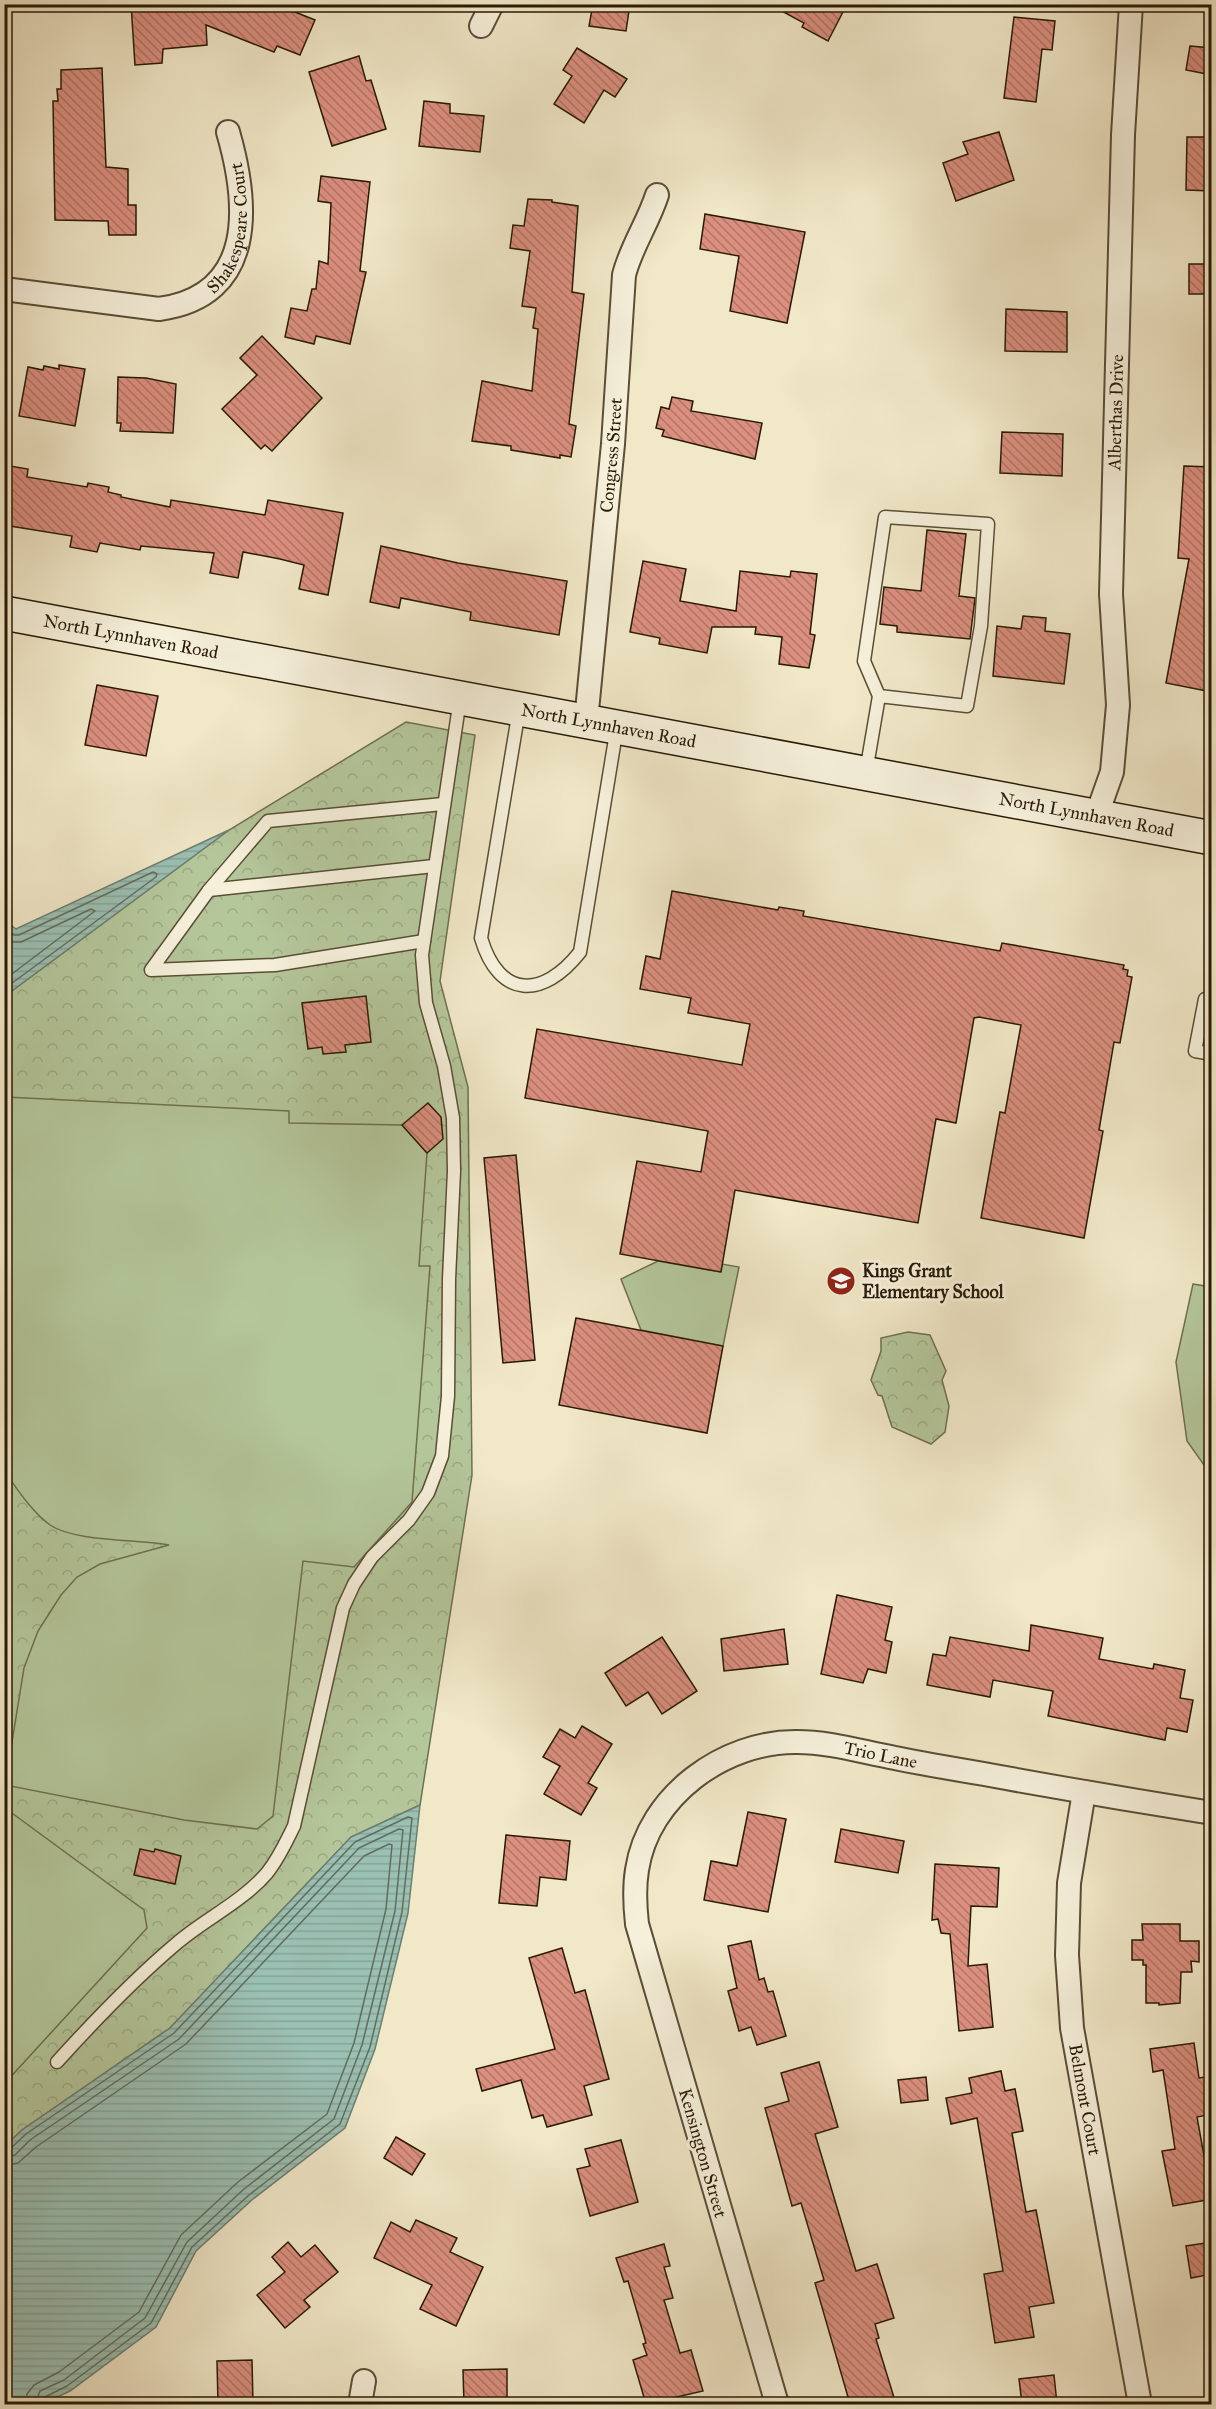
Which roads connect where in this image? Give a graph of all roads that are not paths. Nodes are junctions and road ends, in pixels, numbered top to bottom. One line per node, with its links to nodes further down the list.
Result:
1 (492, 4): 3 (street)
2 (1131, 4): 14 (street, Alberthas Drive)
3 (481, 26)
4 (228, 132): 6 (street, Shakespeare Court)
5 (657, 195): 11 (street, Congress Street)
6 (4, 289)
7 (4, 613): 9 (street, North Lynnhaven Road)
8 (879, 696): 8 (lane); 12 (lane)
9 (460, 698): 10 (street, North Lynnhaven Road); 13 (lane)
10 (519, 709): 11 (street, North Lynnhaven Road); 11 (lane)
11 (602, 724): 12 (street, North Lynnhaven Road)
12 (866, 773): 14 (street, North Lynnhaven Road)
13 (443, 804): 16 (lane); 17 (lane)
14 (1096, 817): 15 (street, North Lynnhaven Road)
15 (1212, 838)
16 (434, 866): 17 (lane); 18 (lane)
17 (209, 890): 18 (lane)
18 (424, 941): 24 (lane)
19 (1212, 1001): 20 (lane)
20 (1212, 1054)
21 (1084, 1792): 22 (street, Trio Lane); 23 (street, Trio Lane); 28 (street, Belmont Court)
22 (1212, 1813)
23 (634, 1900): 27 (street, Kensington Street)
24 (57, 2062)
25 (364, 2381): 26 (street)
26 (360, 2404)
27 (777, 2404)
28 (1140, 2404)

